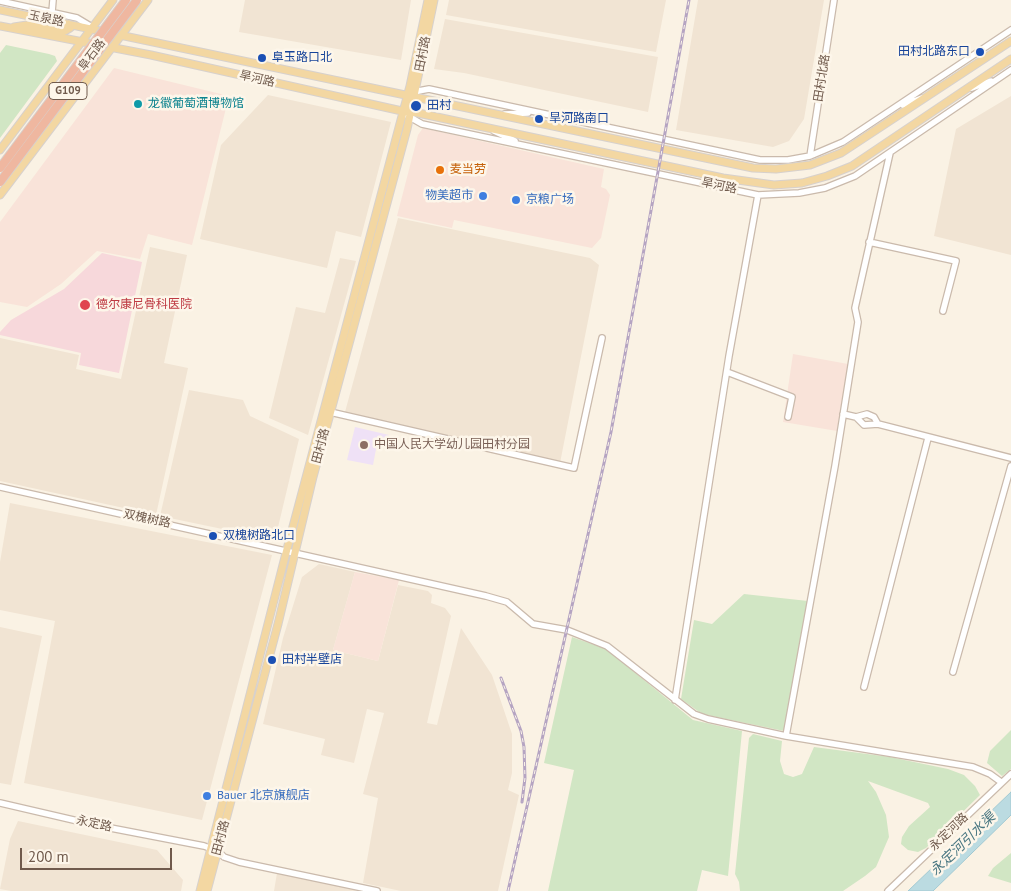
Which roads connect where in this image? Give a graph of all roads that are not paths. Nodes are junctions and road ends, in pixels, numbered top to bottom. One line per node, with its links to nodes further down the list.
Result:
1 (0, 0): 11 (street)
2 (53, 0): 11 (street)
3 (113, 0): 14 (main road, 阜石路)
4 (126, 0): 36 (highway, 阜石路 / G109, bridge)
5 (137, 0): 37 (highway, 阜石路 / G109, bridge)
6 (148, 0): 16 (main road, 阜石路)
7 (428, 0): 24 (main road, 田村路)
8 (434, 0): 24 (main road, 田村路)
9 (834, 0): 35 (street, 田村北路)
10 (0, 10): 12 (main road, 玉泉路)
11 (52, 12): 14 (street)
12 (68, 24): 13 (main road); 14 (main road, 玉泉路)
13 (3, 27): 18 (main road, 玉泉路)
14 (92, 27): 16 (main road, 玉泉路); 18 (main road, 阜石路)
15 (1011, 30): 26 (street, 旱河路)
16 (121, 34): 19 (main road, 阜石路); 24 (main road, 旱河路)
17 (1011, 41): 25 (main road, 旱河路)
18 (82, 42): 19 (main road, 玉泉路); 33 (main road, 阜石路)
19 (112, 48): 27 (main road, 旱河路); 38 (main road, 阜石路)
20 (1011, 59): 23 (main road, 旱河路)
21 (1011, 70): 22 (street, 旱河路)
22 (1000, 78): 23 (street); 34 (street, 旱河路)
23 (965, 90): 31 (main road, 旱河路)
24 (412, 94): 27 (main road, 田村路); 28 (street, 旱河路); 29 (main road, 田村路); 30 (main road, 旱河路)
25 (933, 94): 26 (street); 30 (main road, 旱河路)
26 (891, 109): 35 (street, 旱河路)
27 (402, 111): 29 (main road, 旱河路); 53 (main road, 田村路)
28 (538, 113): 30 (street); 35 (street, 旱河路)
29 (410, 114): 31 (main road, 旱河路); 32 (street, 旱河路); 44 (main road, 田村路)
30 (497, 114)
31 (488, 128): 32 (street)
32 (526, 146): 39 (street, 旱河路)
33 (0, 150)
34 (890, 153): 39 (street, 旱河路); 40 (street)
35 (810, 156)
36 (0, 168)
37 (0, 182)
38 (0, 195)
39 (758, 195): 43 (street)
40 (870, 242): 41 (street); 45 (street)
41 (943, 311)
42 (602, 338): 44 (street)
43 (727, 372): 46 (street); 57 (street)
44 (330, 412): 54 (main road, 田村路)
45 (843, 414): 47 (street); 58 (street)
46 (788, 417)
47 (856, 417): 48 (street); 48 (street)
48 (878, 424): 49 (street)
49 (928, 438): 50 (street); 56 (street)
50 (1011, 458)
51 (1011, 466): 55 (street)
52 (0, 487): 53 (street, 双槐树路)
53 (287, 549): 54 (street, 双槐树路); 62 (main road, 田村路)
54 (295, 551): 57 (street, 双槐树路); 63 (main road, 田村路)
55 (953, 672)
56 (864, 687)
57 (675, 700): 58 (street, 双槐树路)
58 (786, 736): 60 (street, 双槐树路)
59 (1011, 774): 60 (street, 永定河路)
60 (1001, 782): 67 (street, 永定河路)
61 (0, 803): 62 (street, 永定路)
62 (210, 847): 63 (street, 永定路); 64 (main road, 田村路)
63 (218, 851): 65 (main road, 田村路); 66 (street, 永定路)
64 (200, 891)
65 (207, 891)
66 (377, 891)
67 (888, 891)

